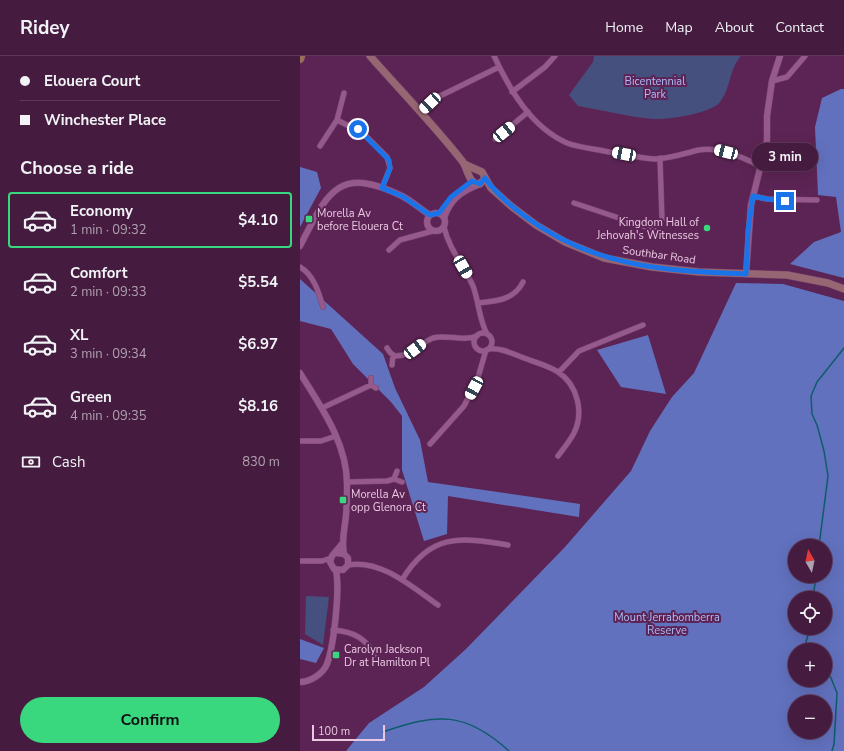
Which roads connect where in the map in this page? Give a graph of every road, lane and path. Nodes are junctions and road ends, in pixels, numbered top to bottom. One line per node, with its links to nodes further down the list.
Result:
1 (301, 56): 7 (main road)
2 (370, 56): 12 (main road)
3 (494, 56): 8 (street)
4 (556, 56): 10 (street)
5 (780, 56): 9 (street)
6 (805, 56): 9 (street)
7 (300, 59)
8 (499, 67): 10 (street); 12 (street)
9 (772, 81): 19 (street)
10 (512, 92): 13 (street)
11 (344, 93): 14 (street)
12 (420, 111): 18 (main road)
13 (528, 112): 15 (street); 17 (street)
14 (337, 120): 16 (street); 22 (street)
15 (495, 139)
16 (320, 146)
17 (660, 158): 19 (street); 25 (street)
18 (464, 164): 20 (main road); 21 (main road)
19 (760, 166): 23 (street)
20 (476, 170): 21 (main road); 21 (main road, Southbar Road)
21 (477, 181): 26 (street); 28 (street); 33 (main road, Southbar Road)
22 (382, 188): 27 (street); 30 (street)
23 (753, 196): 24 (street); 33 (street)
24 (817, 200)
25 (574, 203)
26 (439, 213): 27 (street); 28 (street)
27 (427, 215): 29 (street)
28 (444, 218): 29 (street)
29 (434, 230): 31 (street); 36 (street)
30 (300, 246)
31 (389, 250)
32 (300, 267): 37 (street)
33 (746, 274): 35 (main road, Southbar Road)
34 (523, 282): 36 (street)
35 (844, 289)
36 (478, 303): 38 (street)
37 (323, 307)
38 (481, 318): 40 (street); 41 (street)
39 (643, 325): 50 (street)
40 (478, 335): 41 (street); 42 (street); 43 (street)
41 (489, 336): 45 (street); 46 (street)
42 (462, 338): 43 (street); 47 (street)
43 (476, 346): 45 (street); 48 (street)
44 (387, 348): 47 (street)
45 (487, 350): 46 (street); 48 (street)
46 (503, 351): 50 (street)
47 (393, 355): 49 (street)
48 (481, 363): 56 (street)
49 (392, 365)
50 (559, 372): 57 (street)
51 (300, 373): 53 (street)
52 (371, 378): 53 (street)
53 (322, 408): 54 (street)
54 (336, 436): 55 (street); 60 (street)
55 (300, 441)
56 (430, 444)
57 (558, 456)
58 (396, 471): 59 (street)
59 (394, 479): 60 (street); 61 (street)
60 (347, 482): 62 (street)
61 (402, 482)
62 (342, 544): 64 (street); 65 (street)
63 (508, 545): 74 (street)
64 (336, 553): 65 (street); 66 (street)
65 (346, 556): 69 (street); 71 (street)
66 (331, 558): 68 (street); 70 (street)
67 (300, 561): 68 (street)
68 (322, 561): 70 (street)
69 (359, 563): 71 (street); 74 (street)
70 (331, 565): 72 (street)
71 (348, 565): 73 (street)
72 (336, 570): 73 (street); 75 (street)
73 (343, 570): 75 (street)
74 (402, 580): 76 (street)
75 (338, 582): 77 (street)
76 (438, 605)
77 (333, 630): 78 (street); 79 (street)
78 (378, 655)
79 (300, 682)

